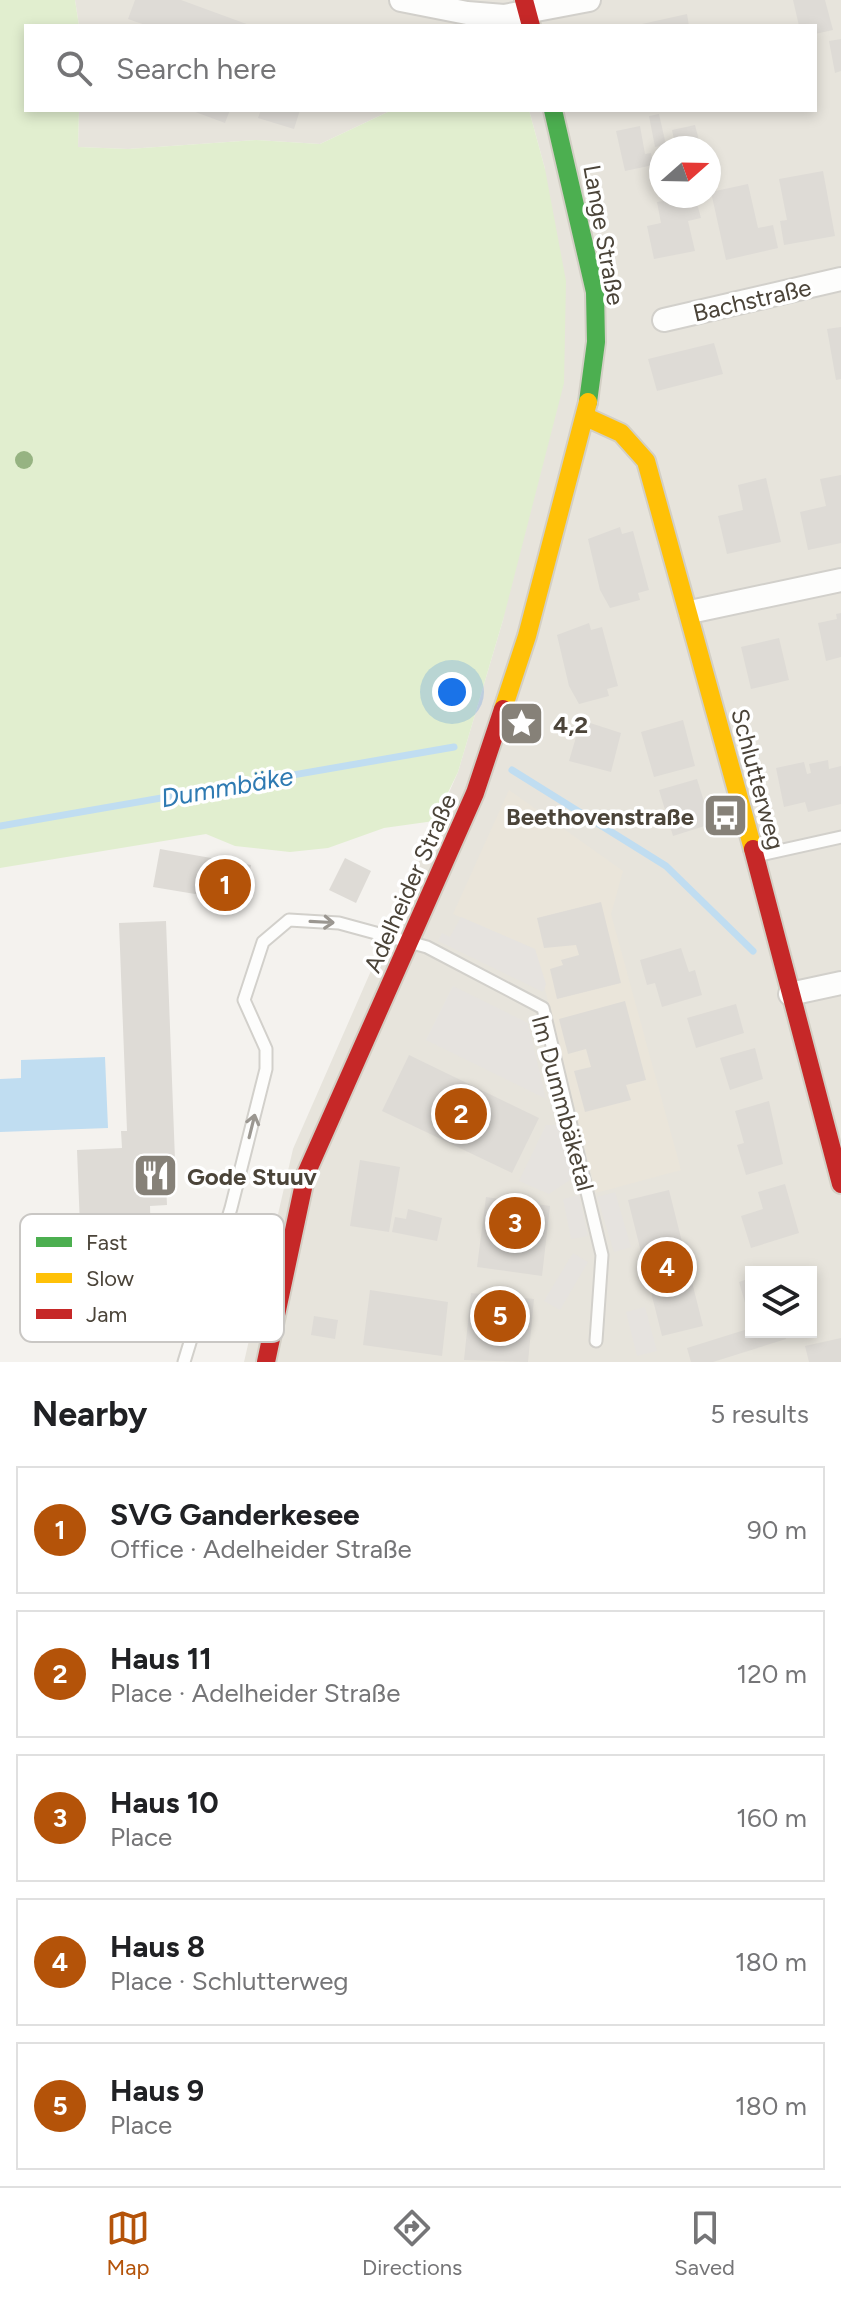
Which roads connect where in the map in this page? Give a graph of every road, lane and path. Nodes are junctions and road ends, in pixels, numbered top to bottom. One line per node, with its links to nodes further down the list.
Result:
1 (401, 0): 3 (street)
2 (589, 0): 3 (street)
3 (527, 13)
4 (553, 112): 7 (street, Lange Straße)
5 (841, 279): 6 (street, Bachstraße)
6 (664, 320)
7 (586, 417): 9 (street, Schlutterweg); 12 (street, Adelheider Straße)
8 (841, 580): 9 (street)
9 (690, 612): 11 (street, Schlutterweg)
10 (841, 837): 11 (lane)
11 (753, 857): 14 (street, Schlutterweg)
12 (401, 941): 16 (lane, one-way to 12); 17 (street, Adelheider Straße); 18 (lane, Im Dummbäketal)
13 (841, 983): 14 (street)
14 (790, 994): 15 (street, Schlutterweg)
15 (841, 1184)
16 (229, 1214)
17 (284, 1277)
18 (596, 1341)
19 (190, 1342): 21 (lane, one-way to 19)
20 (270, 1342): 22 (street, Adelheider Straße)
21 (184, 1362)
22 (266, 1362)

